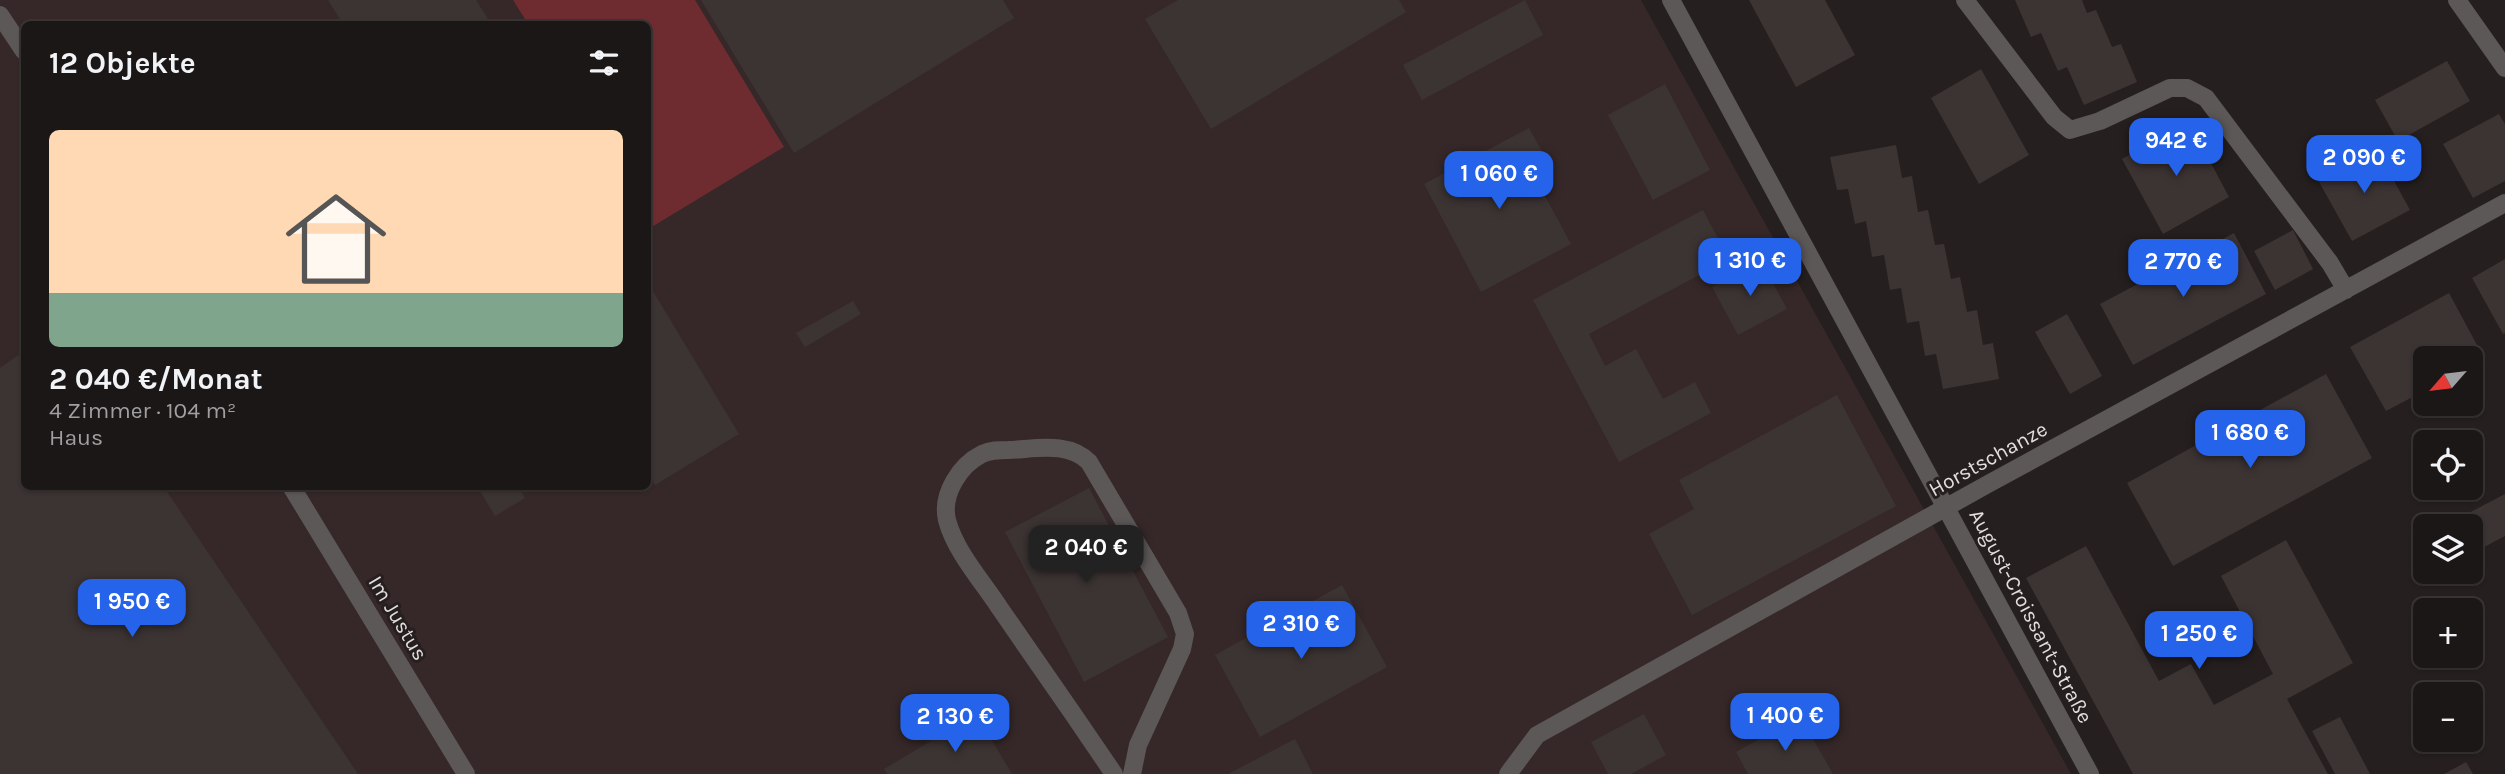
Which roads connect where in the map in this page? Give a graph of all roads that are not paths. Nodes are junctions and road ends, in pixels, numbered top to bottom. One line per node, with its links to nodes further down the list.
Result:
1 (1671, 0): 10 (street, August-Croissant-Straße)
2 (1965, 0): 8 (street)
3 (2457, 0): 6 (street)
4 (0, 15): 5 (street)
5 (21, 46)
6 (2505, 68)
7 (2505, 203): 8 (street, Horstschanze)
8 (2346, 290): 10 (street, Horstschanze)
9 (293, 490): 11 (street, Im Justus)
10 (1946, 507): 14 (street, Horstschanze); 15 (street, August-Croissant-Straße)
11 (466, 774)
12 (1114, 774): 13 (street)
13 (1132, 774)
14 (1508, 774)
15 (2090, 774)

